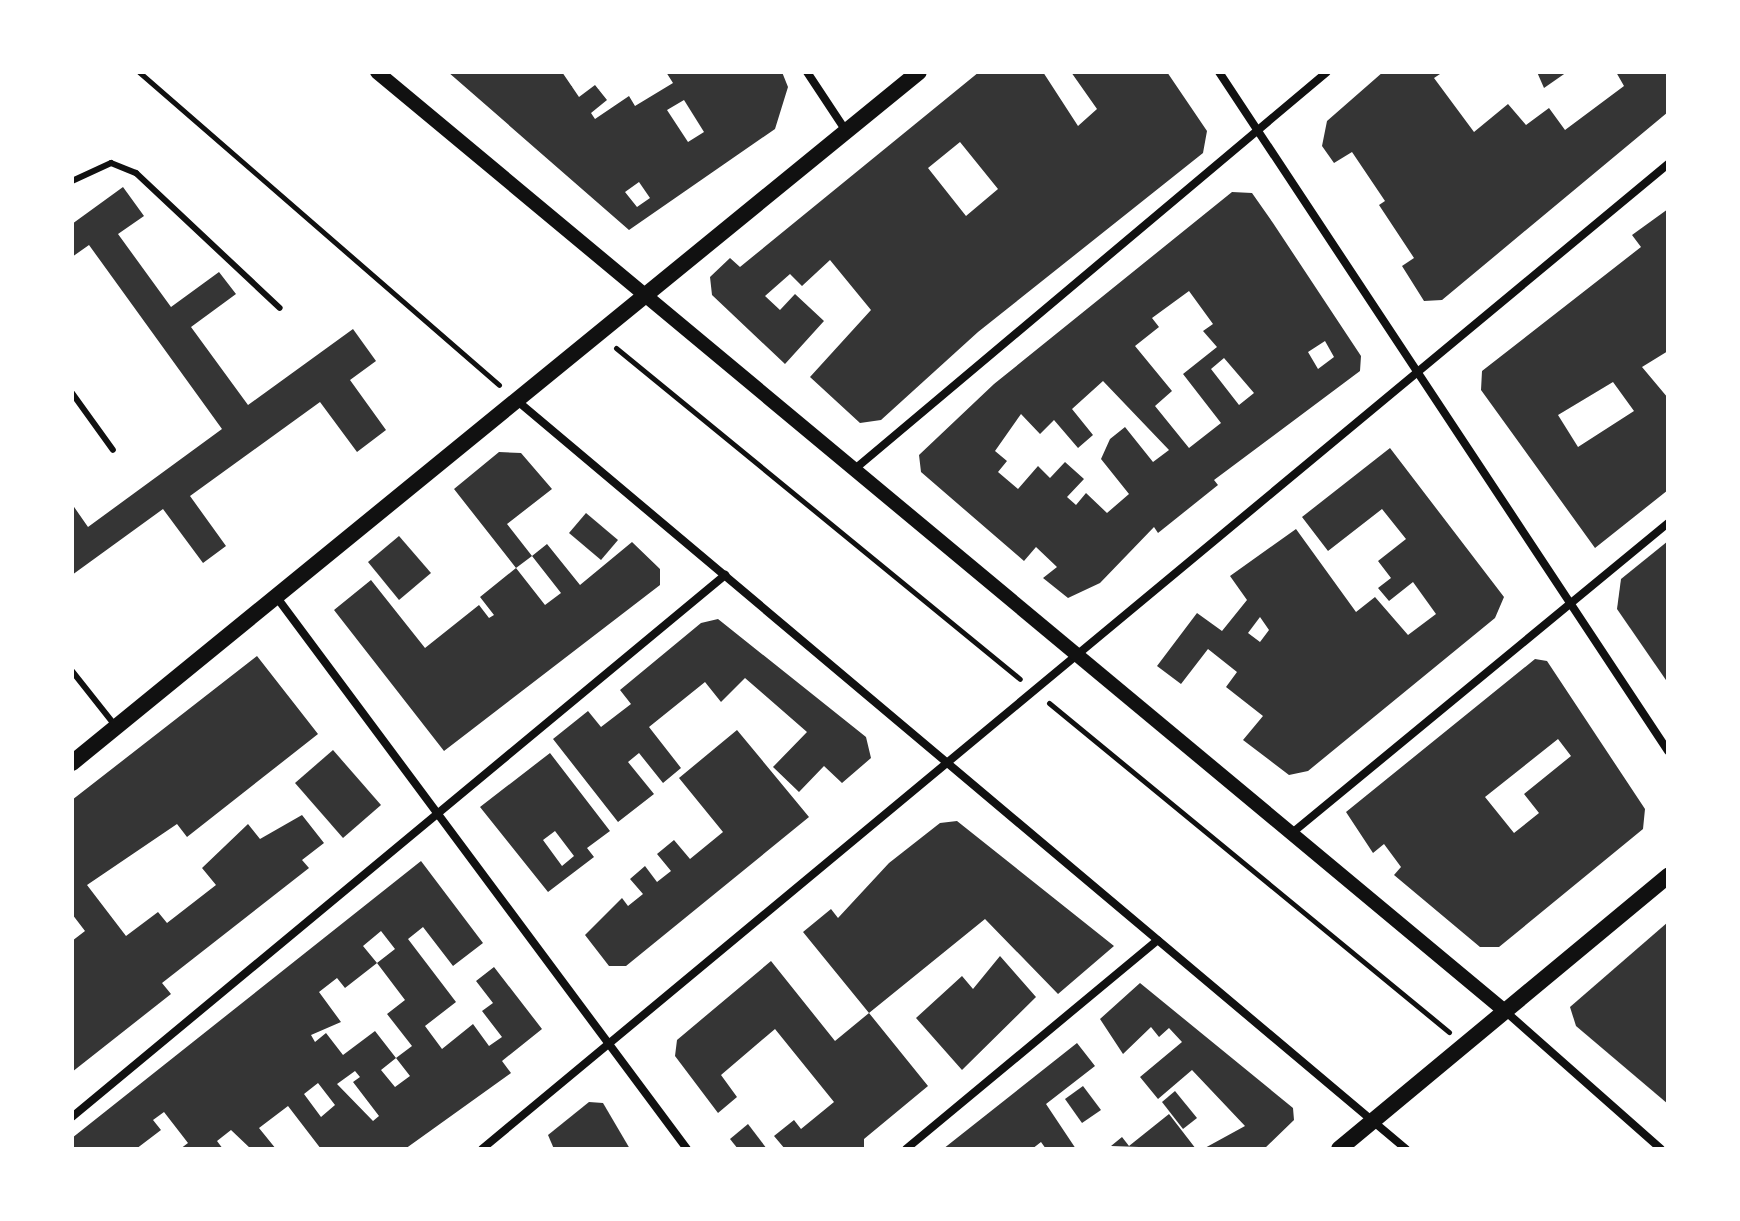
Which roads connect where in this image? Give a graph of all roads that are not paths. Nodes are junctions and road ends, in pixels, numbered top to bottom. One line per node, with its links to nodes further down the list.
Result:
1 (377, 72): 10 (street)
2 (807, 72): 7 (street)
3 (919, 72): 7 (main road)
4 (1219, 72): 6 (street)
5 (1327, 72): 6 (street)
6 (1257, 130): 12 (street); 16 (street)
7 (846, 131): 10 (main road)
8 (1668, 164): 12 (street)
9 (72, 181): 11 (lane)
10 (646, 293): 14 (main road); 16 (street)
11 (280, 308)
12 (1417, 371): 20 (street); 21 (street)
13 (72, 393): 15 (lane)
14 (515, 399): 18 (street); 19 (main road)
15 (113, 450)
16 (856, 468): 21 (street)
17 (1668, 523): 20 (street)
18 (725, 575): 26 (street); 27 (street)
19 (275, 595): 23 (main road); 27 (street)
20 (1570, 604): 24 (street); 28 (street)
21 (1078, 654): 26 (street); 28 (street)
22 (72, 671): 23 (lane)
23 (116, 727): 25 (main road)
24 (1668, 751)
25 (72, 763)
26 (948, 763): 30 (street); 32 (street)
27 (437, 813): 32 (street); 33 (street)
28 (1292, 833): 31 (street)
29 (1668, 876): 31 (main road)
30 (1158, 940): 34 (street); 37 (street)
31 (1505, 1011): 34 (main road); 40 (street)
32 (608, 1044): 35 (street); 36 (street)
33 (72, 1117)
34 (1373, 1121): 38 (main road); 39 (street)
35 (482, 1149)
36 (687, 1149)
37 (906, 1149)
38 (1339, 1149)
39 (1406, 1149)
40 (1661, 1149)

